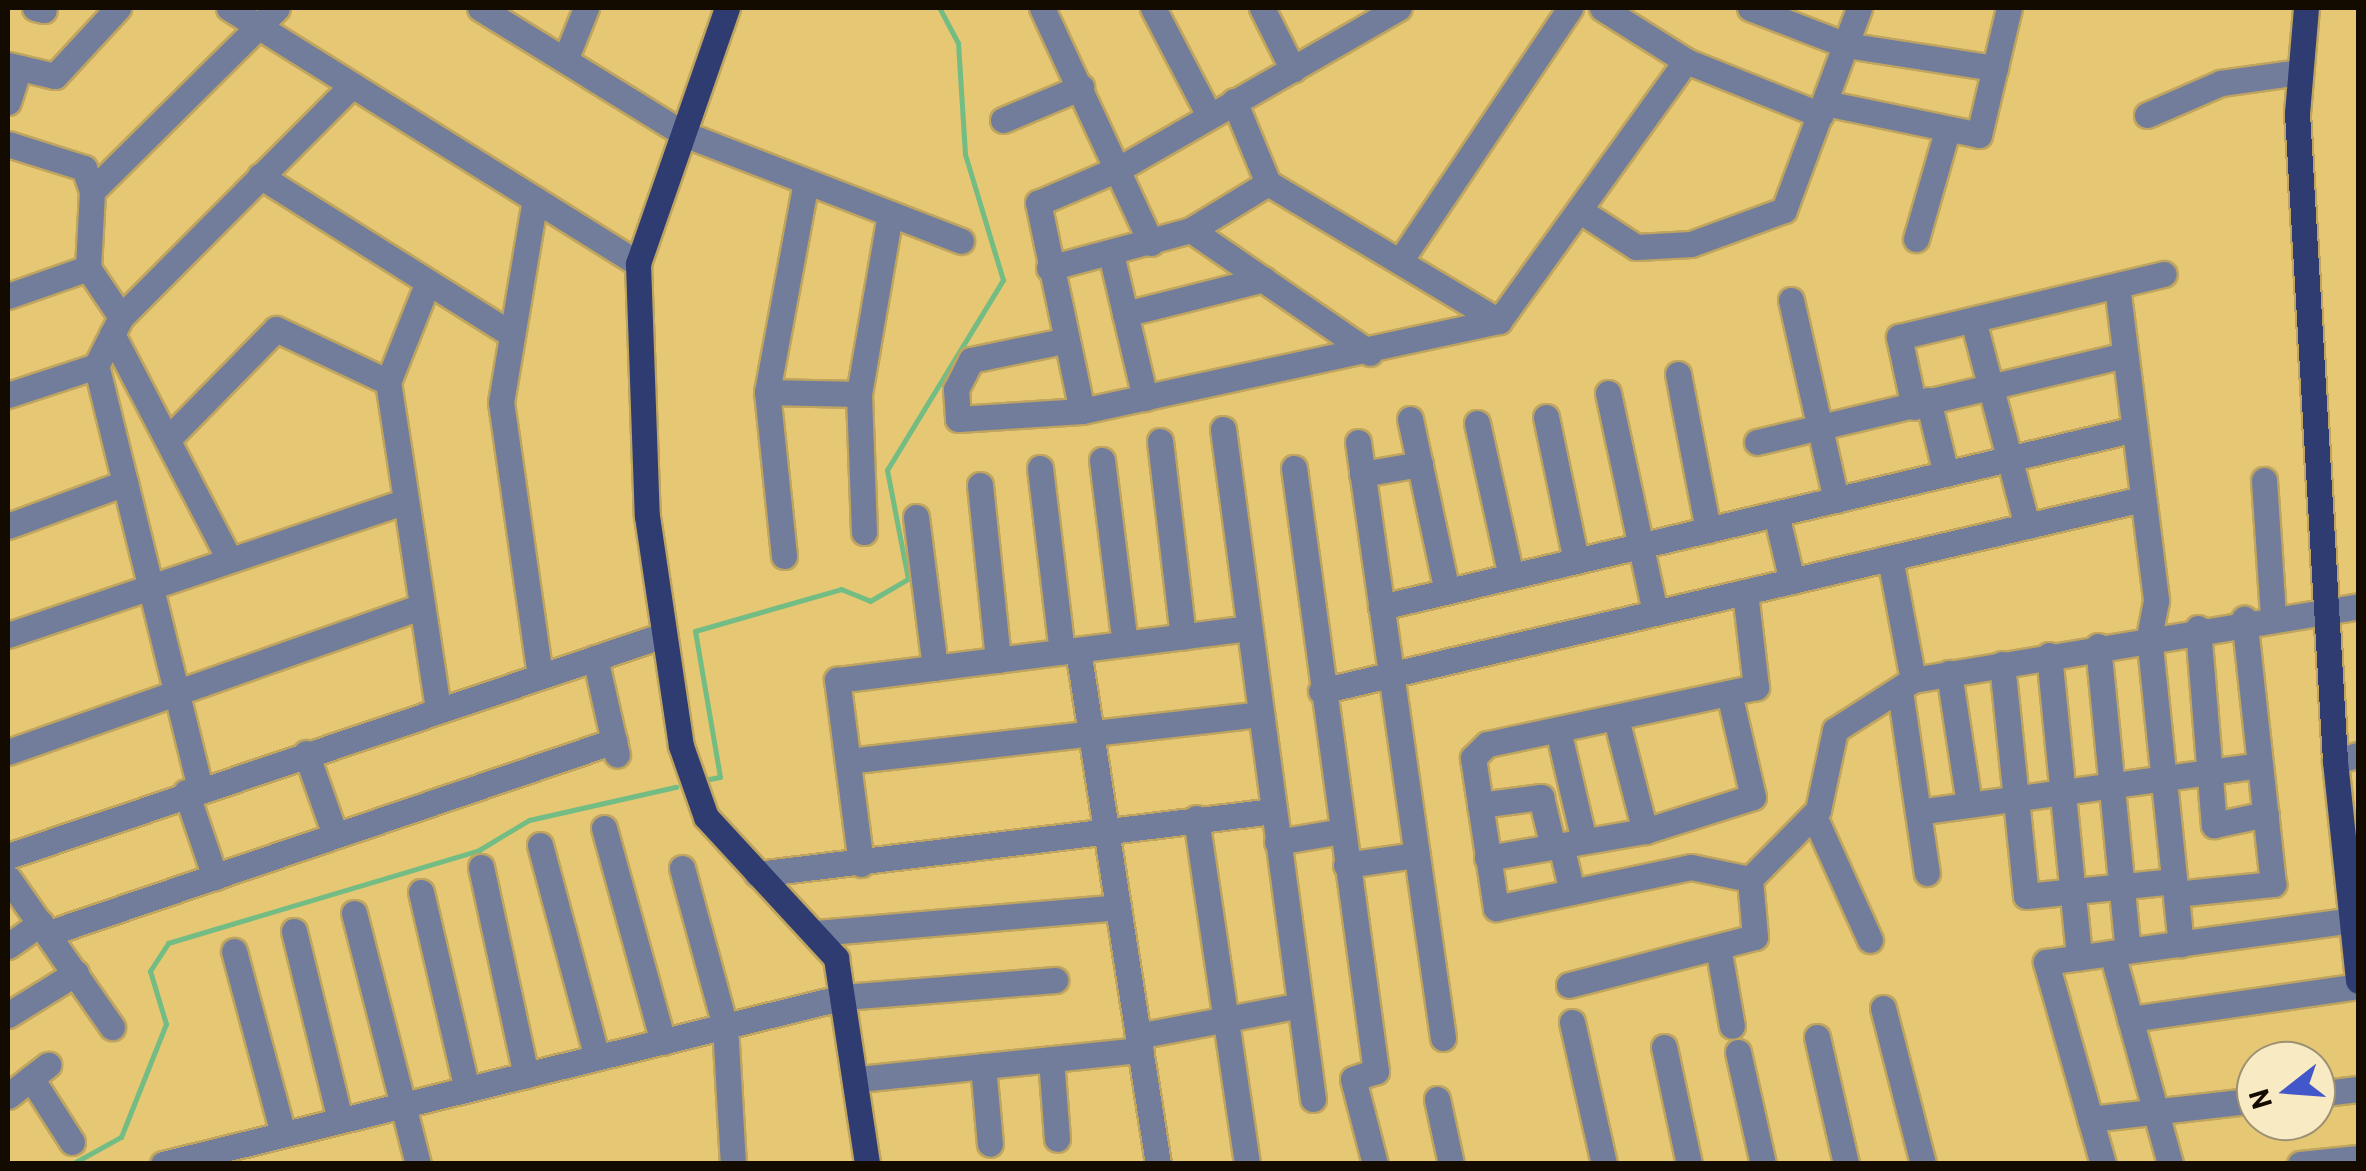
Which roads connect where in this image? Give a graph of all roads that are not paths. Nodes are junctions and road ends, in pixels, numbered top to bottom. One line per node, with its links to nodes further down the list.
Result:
1 (118, 8): 21 (street)
2 (229, 8): 17 (street)
3 (480, 8): 19 (street)
4 (586, 8): 19 (street)
5 (727, 8): 34 (main road)
6 (1042, 8): 26 (street)
7 (1152, 8): 30 (street)
8 (1262, 8): 23 (street)
9 (1398, 8): 16 (street)
10 (1570, 8): 49 (street)
11 (1602, 8): 20 (street)
12 (1750, 8): 18 (street)
13 (1859, 8): 18 (street)
14 (2009, 8): 22 (street)
15 (2306, 8): 24 (main road)
16 (1369, 16): 23 (street)
17 (269, 18): 25 (street); 40 (street)
18 (1846, 45): 22 (street); 29 (street)
19 (565, 60): 34 (street)
20 (1686, 61): 29 (street); 42 (street)
21 (13, 67): 28 (street)
22 (1995, 68): 33 (street)
23 (1294, 70): 27 (street)
24 (2298, 72): 31 (street); 120 (main road)
25 (352, 85): 37 (street); 41 (street)
26 (1082, 86): 32 (street); 36 (street)
27 (1234, 101): 30 (street); 39 (street)
28 (8, 102)
29 (1823, 109): 33 (street); 42 (street)
30 (1209, 115): 36 (street)
31 (2148, 115)
32 (1004, 120)
33 (1947, 131): 45 (street)
34 (684, 134): 38 (street); 50 (main road)
35 (8, 144): 40 (street)
36 (1122, 167): 47 (street); 52 (street)
37 (260, 176): 55 (street); 62 (street)
38 (806, 182): 43 (street); 71 (street)
39 (1268, 183): 44 (street); 49 (street)
40 (92, 192): 51 (street)
41 (535, 199): 50 (street); 63 (street)
42 (1579, 210): 61 (street)
43 (890, 214): 46 (street); 73 (street)
44 (1191, 230): 47 (street); 54 (street)
45 (1916, 239)
46 (961, 242)
47 (1151, 243): 48 (street)
48 (1111, 254): 52 (street); 59 (street)
49 (1400, 261): 61 (street)
50 (638, 264): 127 (main road)
51 (88, 268): 57 (street); 62 (street)
52 (1049, 268): 64 (street)
53 (2164, 274): 56 (street)
54 (1264, 279): 59 (street); 65 (street)
55 (428, 282): 63 (street); 69 (street)
56 (2116, 286): 60 (street); 66 (street)
57 (8, 296)
58 (1790, 300): 81 (street)
59 (1125, 314): 75 (street)
60 (1974, 320): 70 (street); 76 (street)
61 (1499, 321): 65 (street)
62 (116, 325): 67 (street); 84 (street)
63 (509, 333): 140 (street)
64 (1062, 341): 77 (street); 77 (street)
65 (1370, 353): 75 (street)
66 (2124, 355): 70 (street); 83 (street)
67 (96, 366): 74 (street); 96 (street)
68 (1678, 374): 105 (street)
69 (388, 382): 84 (street); 100 (street)
70 (1989, 383): 76 (street); 88 (street)
71 (767, 392): 73 (street); 108 (street)
72 (1608, 393): 107 (street)
73 (859, 394): 106 (street)
74 (8, 395)
75 (1145, 398): 77 (street)
76 (1921, 404): 81 (street); 94 (street)
77 (1082, 411)
78 (1546, 417): 111 (street)
79 (1410, 419): 90 (street)
80 (1477, 423): 112 (street)
81 (1820, 428): 87 (street); 98 (street)
82 (1223, 430): 124 (street)
83 (2131, 430): 88 (street); 99 (street)
84 (170, 437): 110 (street)
85 (1160, 440): 128 (street)
86 (1358, 442): 93 (street)
87 (1757, 442)
88 (2010, 459): 94 (street); 104 (street)
89 (1102, 460): 130 (street)
90 (1420, 464): 93 (street); 115 (street)
91 (1040, 468): 132 (street)
92 (1294, 468): 142 (street)
93 (1362, 474): 119 (street)
94 (1946, 474): 98 (street)
95 (2264, 480): 122 (street)
96 (125, 484): 103 (street); 114 (street)
97 (980, 485): 135 (street)
98 (1836, 500): 101 (street)
99 (2138, 500): 104 (street); 129 (street)
100 (403, 502): 110 (street); 117 (street)
101 (1776, 514): 105 (street); 113 (street)
102 (916, 517): 137 (street)
103 (8, 526)
104 (2027, 526): 109 (street)
105 (1708, 530): 107 (street)
106 (864, 532)
107 (1640, 546): 111 (street); 121 (street)
108 (784, 556)
109 (1890, 558): 113 (street); 141 (street)
110 (229, 559): 114 (street)
111 (1576, 561): 112 (street)
112 (1511, 576): 115 (street)
113 (1792, 581): 116 (street)
114 (150, 587): 126 (street); 143 (street)
115 (1448, 591): 119 (street)
116 (1745, 592): 121 (street); 144 (street)
117 (420, 606): 143 (street); 145 (street)
118 (2358, 606): 120 (street)
119 (1381, 607): 139 (street)
120 (2332, 608): 122 (street); 152 (main road)
121 (1655, 613): 139 (street)
122 (2272, 615): 123 (street)
123 (2244, 619): 125 (street); 154 (street)
124 (1248, 628): 128 (street); 146 (street)
125 (2198, 628): 129 (street); 155 (street)
126 (8, 635)
127 (664, 635): 134 (street); 184 (main road)
128 (1183, 636): 130 (street)
129 (2149, 636): 131 (street); 156 (street)
130 (1125, 644): 132 (street)
131 (2098, 646): 133 (street); 157 (street)
132 (1070, 651): 135 (street); 149 (street)
133 (2049, 655): 136 (street); 158 (street)
134 (595, 658): 140 (street); 172 (street)
135 (998, 660): 137 (street)
136 (2002, 664): 138 (street); 160 (street)
137 (934, 668): 153 (street)
138 (1949, 673): 141 (street); 161 (street)
139 (1391, 675): 142 (street); 176 (street)
140 (540, 676): 145 (street)
141 (1906, 685): 164 (street); 166 (street)
142 (1322, 691): 169 (street)
143 (176, 692): 150 (street); 159 (street)
144 (1729, 694): 147 (street); 170 (street)
145 (438, 710): 151 (street)
146 (1258, 714): 149 (street); 163 (street)
147 (1616, 719): 148 (street); 170 (street)
148 (1558, 730): 162 (street); 175 (street)
149 (1091, 734): 153 (street); 171 (street)
150 (8, 752)
151 (306, 753): 159 (street); 172 (street)
152 (2347, 758): 195 (main road)
153 (848, 762): 179 (street)
154 (2260, 765): 155 (street); 165 (street)
155 (2209, 769): 156 (street); 165 (street)
156 (2163, 773): 157 (street); 189 (street)
157 (2111, 781): 158 (street); 188 (street)
158 (2062, 789): 160 (street); 192 (street)
159 (193, 790): 177 (street); 185 (street)
160 (2015, 796): 161 (street); 192 (street)
161 (1969, 804): 164 (street)
162 (1480, 805): 175 (street); 178 (street)
163 (1274, 812): 167 (street); 173 (street)
164 (1918, 812): 183 (street)
165 (2266, 814): 189 (street)
166 (1814, 816): 187 (street); 199 (street)
167 (1196, 818): 171 (street); 215 (street)
168 (604, 828): 222 (street)
169 (1342, 831): 173 (street); 180 (street)
170 (1645, 831): 175 (street)
171 (1106, 832): 179 (street); 193 (street)
172 (335, 834): 185 (street)
173 (1276, 842): 211 (street)
174 (540, 844): 226 (street)
175 (1566, 844): 178 (street); 191 (street)
176 (1416, 855): 180 (street); 221 (street)
177 (8, 856)
178 (1487, 858): 191 (street)
179 (861, 864): 184 (street)
180 (1346, 865): 252 (street)
181 (481, 867): 229 (street)
182 (682, 868): 217 (street)
183 (1926, 873)
184 (758, 874): 198 (main road)
185 (215, 876): 196 (street)
186 (8, 878): 196 (street)
187 (1750, 879): 191 (street); 202 (street)
188 (2122, 886): 189 (street); 192 (street); 204 (street)
189 (2175, 888): 200 (street)
190 (421, 892): 231 (street)
191 (1572, 892)
192 (2072, 892): 205 (street)
193 (1118, 907): 198 (street); 223 (street)
194 (354, 913): 236 (street)
195 (2354, 920): 200 (street); 208 (main road)
196 (45, 928): 201 (street); 206 (street)
197 (294, 932): 239 (street)
198 (817, 933): 210 (main road)
199 (1870, 940)
200 (2181, 944): 204 (street)
201 (8, 946)
202 (1718, 946): 209 (street); 218 (street)
203 (234, 952): 240 (street)
204 (2120, 952): 205 (street); 214 (street)
205 (2079, 958): 238 (street)
206 (76, 973): 213 (street); 219 (street)
207 (1056, 980): 210 (street)
208 (2358, 984): 214 (street)
209 (1569, 985)
210 (844, 997): 217 (street); 230 (main road)
211 (1300, 1004): 215 (street); 233 (street)
212 (1883, 1008): 258 (street)
213 (8, 1015)
214 (2130, 1019): 237 (street)
215 (1225, 1020): 223 (street); 251 (street)
216 (1572, 1022): 254 (street)
217 (726, 1026): 222 (street); 245 (street)
218 (1732, 1026)
219 (112, 1027)
220 (1816, 1037): 257 (street)
221 (1443, 1038)
222 (664, 1042): 226 (street)
223 (1140, 1043): 227 (street); 250 (street)
224 (1664, 1047): 255 (street)
225 (1738, 1052): 256 (street)
226 (597, 1058): 229 (street)
227 (1051, 1059): 228 (street); 241 (street)
228 (983, 1066): 230 (street); 243 (street)
229 (526, 1075): 231 (street)
230 (860, 1078): 249 (main road)
231 (466, 1090): 236 (street)
232 (8, 1096): 242 (street)
233 (1313, 1099)
234 (1437, 1099): 253 (street)
235 (2236, 1102): 237 (street)
236 (403, 1105): 239 (street); 248 (street)
237 (2156, 1112): 238 (street); 260 (street)
238 (2090, 1119): 259 (street)
239 (340, 1120): 240 (street)
240 (276, 1136): 246 (street); 247 (street)
241 (1056, 1139)
242 (72, 1142)
243 (990, 1144)
244 (2358, 1158): 261 (street)
245 (726, 1162)
246 (163, 1164)
247 (277, 1164)
248 (418, 1164)
249 (866, 1164)
250 (1158, 1164)
251 (1248, 1164)
252 (1375, 1164)
253 (1452, 1164)
254 (1604, 1164)
255 (1688, 1164)
256 (1763, 1164)
257 (1846, 1164)
258 (1924, 1164)
259 (2102, 1164)
260 (2170, 1164)
261 (2300, 1164)

